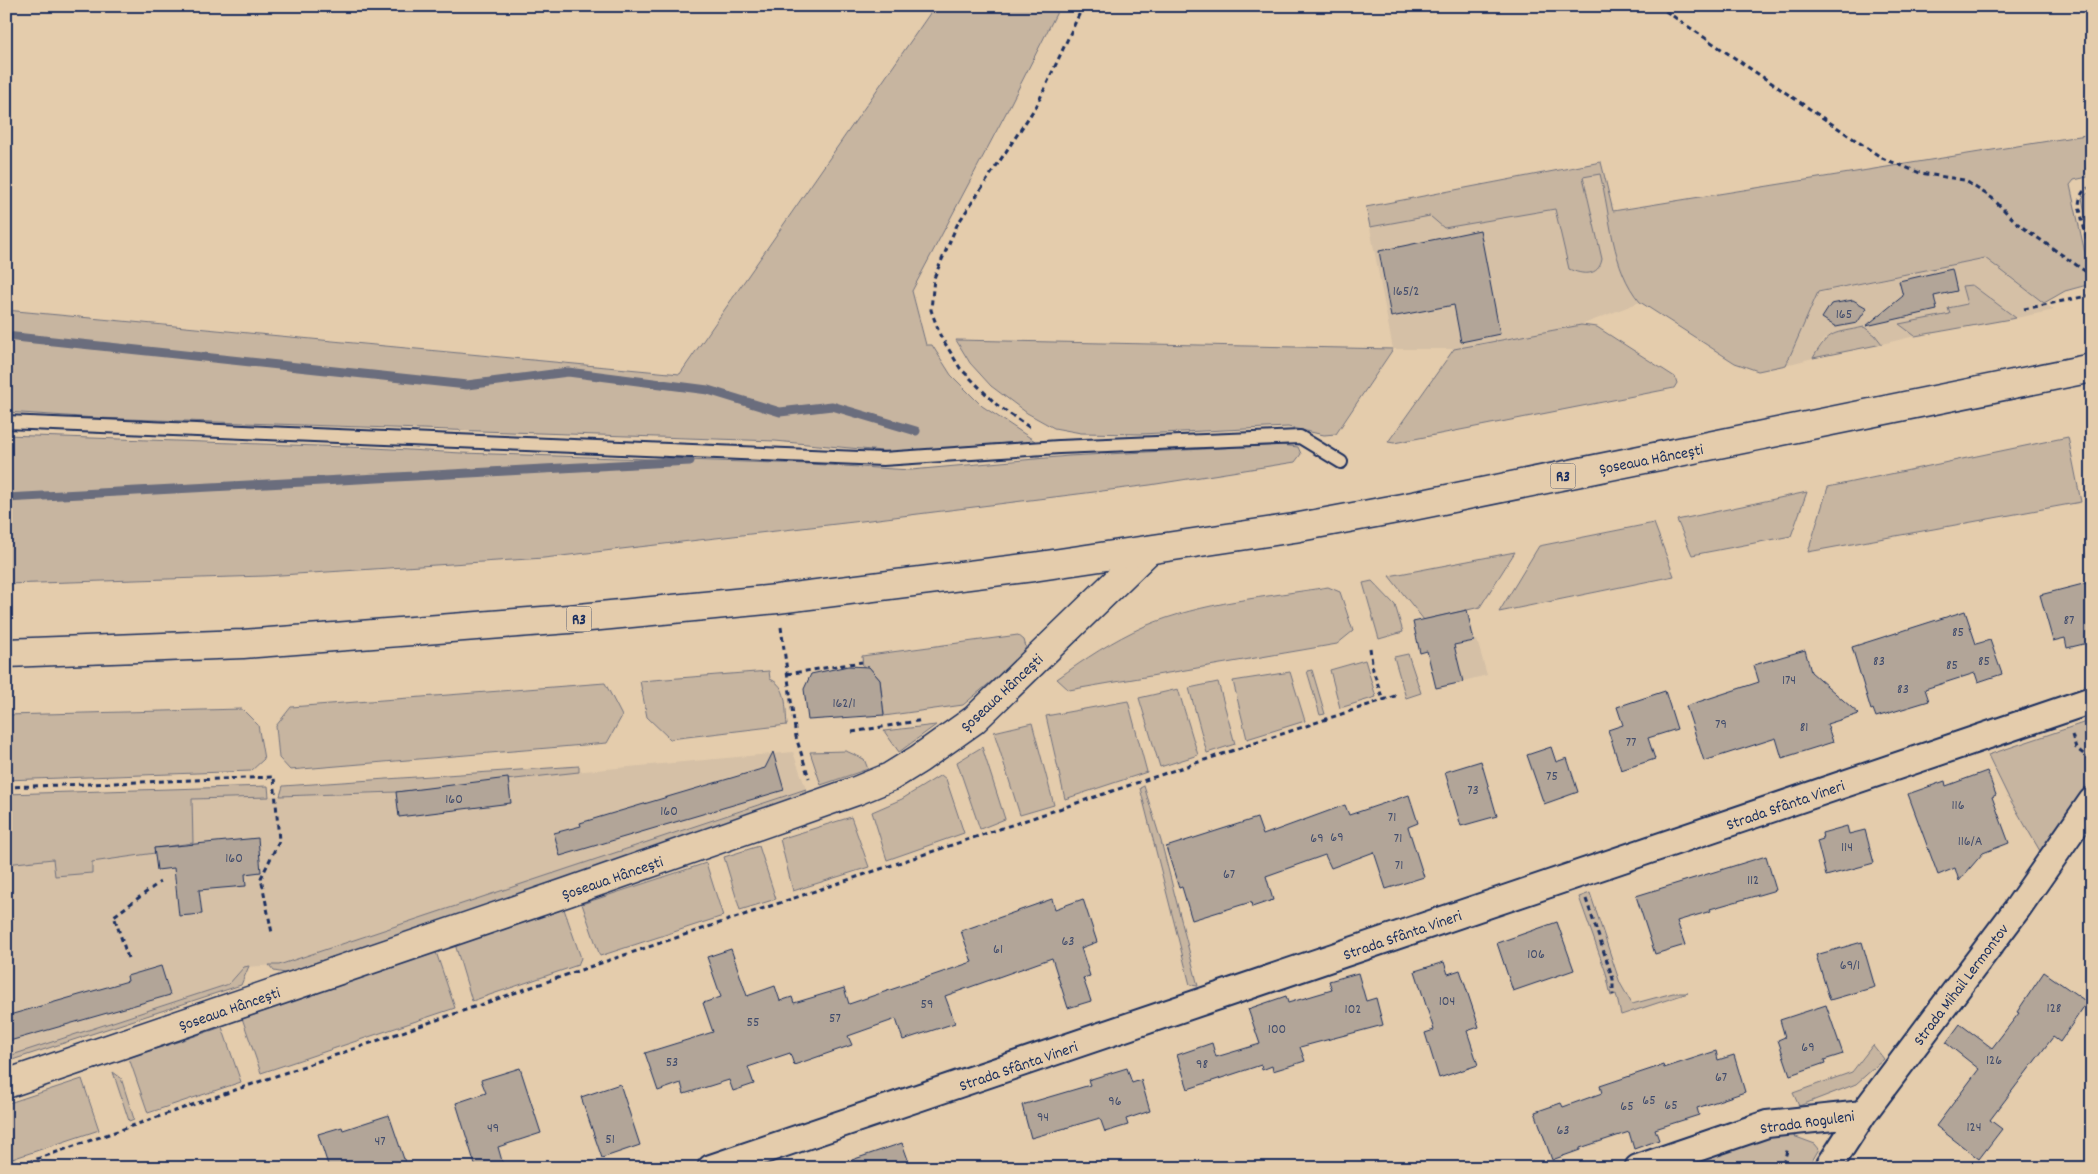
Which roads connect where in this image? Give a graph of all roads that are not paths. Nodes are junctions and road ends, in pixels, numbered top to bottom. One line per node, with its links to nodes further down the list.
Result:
1 (2092, 368): 4 (main road, Șoseaua Hâncești / R3)
2 (6, 422): 3 (lane)
3 (1341, 462)
4 (1149, 550): 5 (main road, Șoseaua Hâncești / R3); 8 (main road, Șoseaua Hâncești)
5 (6, 653)
6 (2092, 700): 10 (street, Strada Sfânta Vineri)
7 (2092, 801): 9 (street, Strada Mihail Lermontov)
8 (6, 1084)
9 (1863, 1114): 11 (street, Strada Roguleni); 12 (street, Strada Mihail Lermontov)
10 (711, 1168)
11 (1638, 1168)
12 (1828, 1168)

